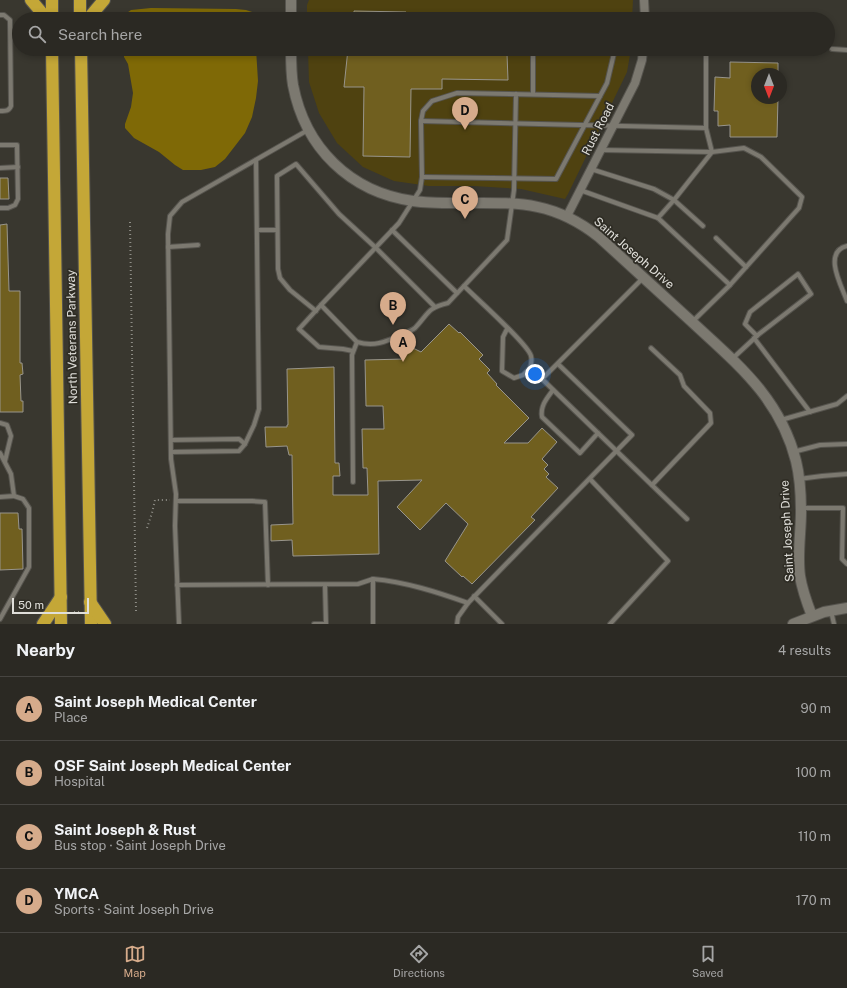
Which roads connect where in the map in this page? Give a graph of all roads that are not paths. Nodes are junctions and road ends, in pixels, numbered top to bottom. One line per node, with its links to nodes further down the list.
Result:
1 (31, 0): 7 (highway)
2 (52, 0): 8 (highway)
3 (80, 0): 9 (highway)
4 (104, 0): 10 (highway)
5 (291, 0): 11 (street)
6 (644, 0): 12 (street)
7 (41, 12)
8 (52, 12)
9 (80, 12)
10 (94, 12)
11 (291, 12)
12 (645, 12)
13 (0, 15): 26 (lane)
14 (835, 49): 15 (lane)
15 (847, 50)
16 (52, 56): 105 (highway, North Veterans Parkway)
17 (81, 56): 106 (highway, North Veterans Parkway)
18 (291, 56): 32 (street, Saint Joseph Drive)
19 (533, 56): 24 (lane)
20 (613, 56): 25 (lane)
21 (642, 56): 30 (street, Rust Road)
22 (706, 56): 31 (lane)
23 (516, 94): 24 (lane); 27 (lane); 28 (lane)
24 (533, 94): 25 (lane)
25 (600, 96): 29 (lane)
26 (0, 112)
27 (421, 121): 28 (lane); 40 (lane)
28 (515, 123): 29 (lane); 41 (lane)
29 (585, 125): 30 (lane); 41 (lane)
30 (613, 125): 31 (lane); 34 (street, Rust Road)
31 (706, 128): 35 (lane)
32 (308, 130): 36 (lane); 44 (street, Saint Joseph Drive)
33 (0, 145): 37 (lane)
34 (601, 150): 35 (lane); 39 (street, Rust Road)
35 (712, 152): 43 (lane); 58 (lane)
36 (256, 160): 50 (lane); 56 (lane)
37 (18, 167): 38 (lane); 46 (lane)
38 (0, 168)
39 (591, 169): 42 (street, Rust Road); 43 (lane)
40 (422, 177): 41 (lane); 44 (lane)
41 (514, 178): 45 (lane)
42 (580, 190): 47 (street, Rust Road); 48 (lane)
43 (674, 200): 48 (lane); 49 (lane)
44 (414, 202): 45 (street, Saint Joseph Drive); 52 (lane)
45 (511, 203): 47 (street, Saint Joseph Drive); 61 (lane)
46 (0, 208)
47 (567, 216): 59 (street, Saint Joseph Drive)
48 (658, 218): 60 (lane)
49 (703, 226)
50 (257, 230): 51 (lane); 82 (lane)
51 (277, 230): 57 (lane); 66 (lane)
52 (392, 230): 57 (lane); 62 (lane)
53 (716, 238): 58 (lane)
54 (198, 245): 56 (lane)
55 (847, 246): 63 (lane)
56 (168, 247): 81 (lane)
57 (376, 248): 64 (lane); 65 (lane)
58 (746, 267): 60 (lane)
59 (643, 278): 67 (street, Saint Joseph Drive); 74 (lane)
60 (730, 285): 67 (lane)
61 (464, 286): 62 (lane); 68 (lane)
62 (457, 294): 65 (lane)
63 (847, 301)
64 (321, 305): 66 (lane); 70 (lane)
65 (435, 307): 70 (lane)
66 (316, 311): 72 (lane)
67 (692, 322): 73 (street, Saint Joseph Drive)
68 (507, 329): 68 (lane)
69 (755, 337): 69 (lane); 73 (lane); 77 (lane)
70 (357, 342): 72 (lane)
71 (651, 348): 93 (lane)
72 (353, 351): 92 (lane)
73 (732, 359): 78 (street, Saint Joseph Drive)
74 (558, 364): 75 (lane); 85 (lane)
75 (553, 390): 80 (lane); 80 (lane)
76 (847, 396): 77 (lane)
77 (810, 412): 78 (lane)
78 (781, 421): 86 (street, Saint Joseph Drive)
79 (0, 423): 88 (lane)
80 (598, 433): 85 (lane)
81 (171, 440): 82 (lane); 84 (lane)
82 (245, 444): 84 (lane)
83 (847, 444): 86 (lane)
84 (171, 452): 96 (lane)
85 (617, 452): 90 (lane); 93 (lane)
86 (793, 452): 91 (street, Saint Joseph Drive)
87 (0, 453): 88 (lane)
88 (4, 462): 94 (lane)
89 (847, 474): 91 (lane)
90 (590, 479): 104 (lane); 121 (lane)
91 (798, 479): 97 (street, Saint Joseph Drive)
92 (353, 482)
93 (652, 485): 98 (lane)
94 (14, 496): 95 (lane); 111 (lane)
95 (0, 497)
96 (176, 501): 101 (lane); 102 (lane)
97 (801, 508): 99 (lane); 110 (street, Saint Joseph Drive)
98 (687, 519)
99 (847, 564)
100 (373, 580): 103 (lane); 107 (lane); 118 (lane)
101 (177, 585): 102 (lane); 116 (lane)
102 (268, 585): 103 (lane)
103 (325, 585): 117 (lane)
104 (474, 596): 107 (lane); 120 (lane)
105 (61, 597): 112 (highway); 113 (highway, North Veterans Parkway)
106 (90, 602): 114 (highway, North Veterans Parkway); 115 (highway)
107 (468, 603): 119 (lane)
108 (847, 608): 109 (street)
109 (831, 611): 110 (street); 123 (lane)
110 (812, 616): 122 (street)
111 (0, 619)
112 (43, 624)
113 (61, 624)
114 (91, 624)
115 (105, 624)
116 (179, 624)
117 (314, 624)
118 (373, 624)
119 (456, 624)
120 (502, 624)
121 (610, 624)
122 (793, 624)
123 (834, 624)

